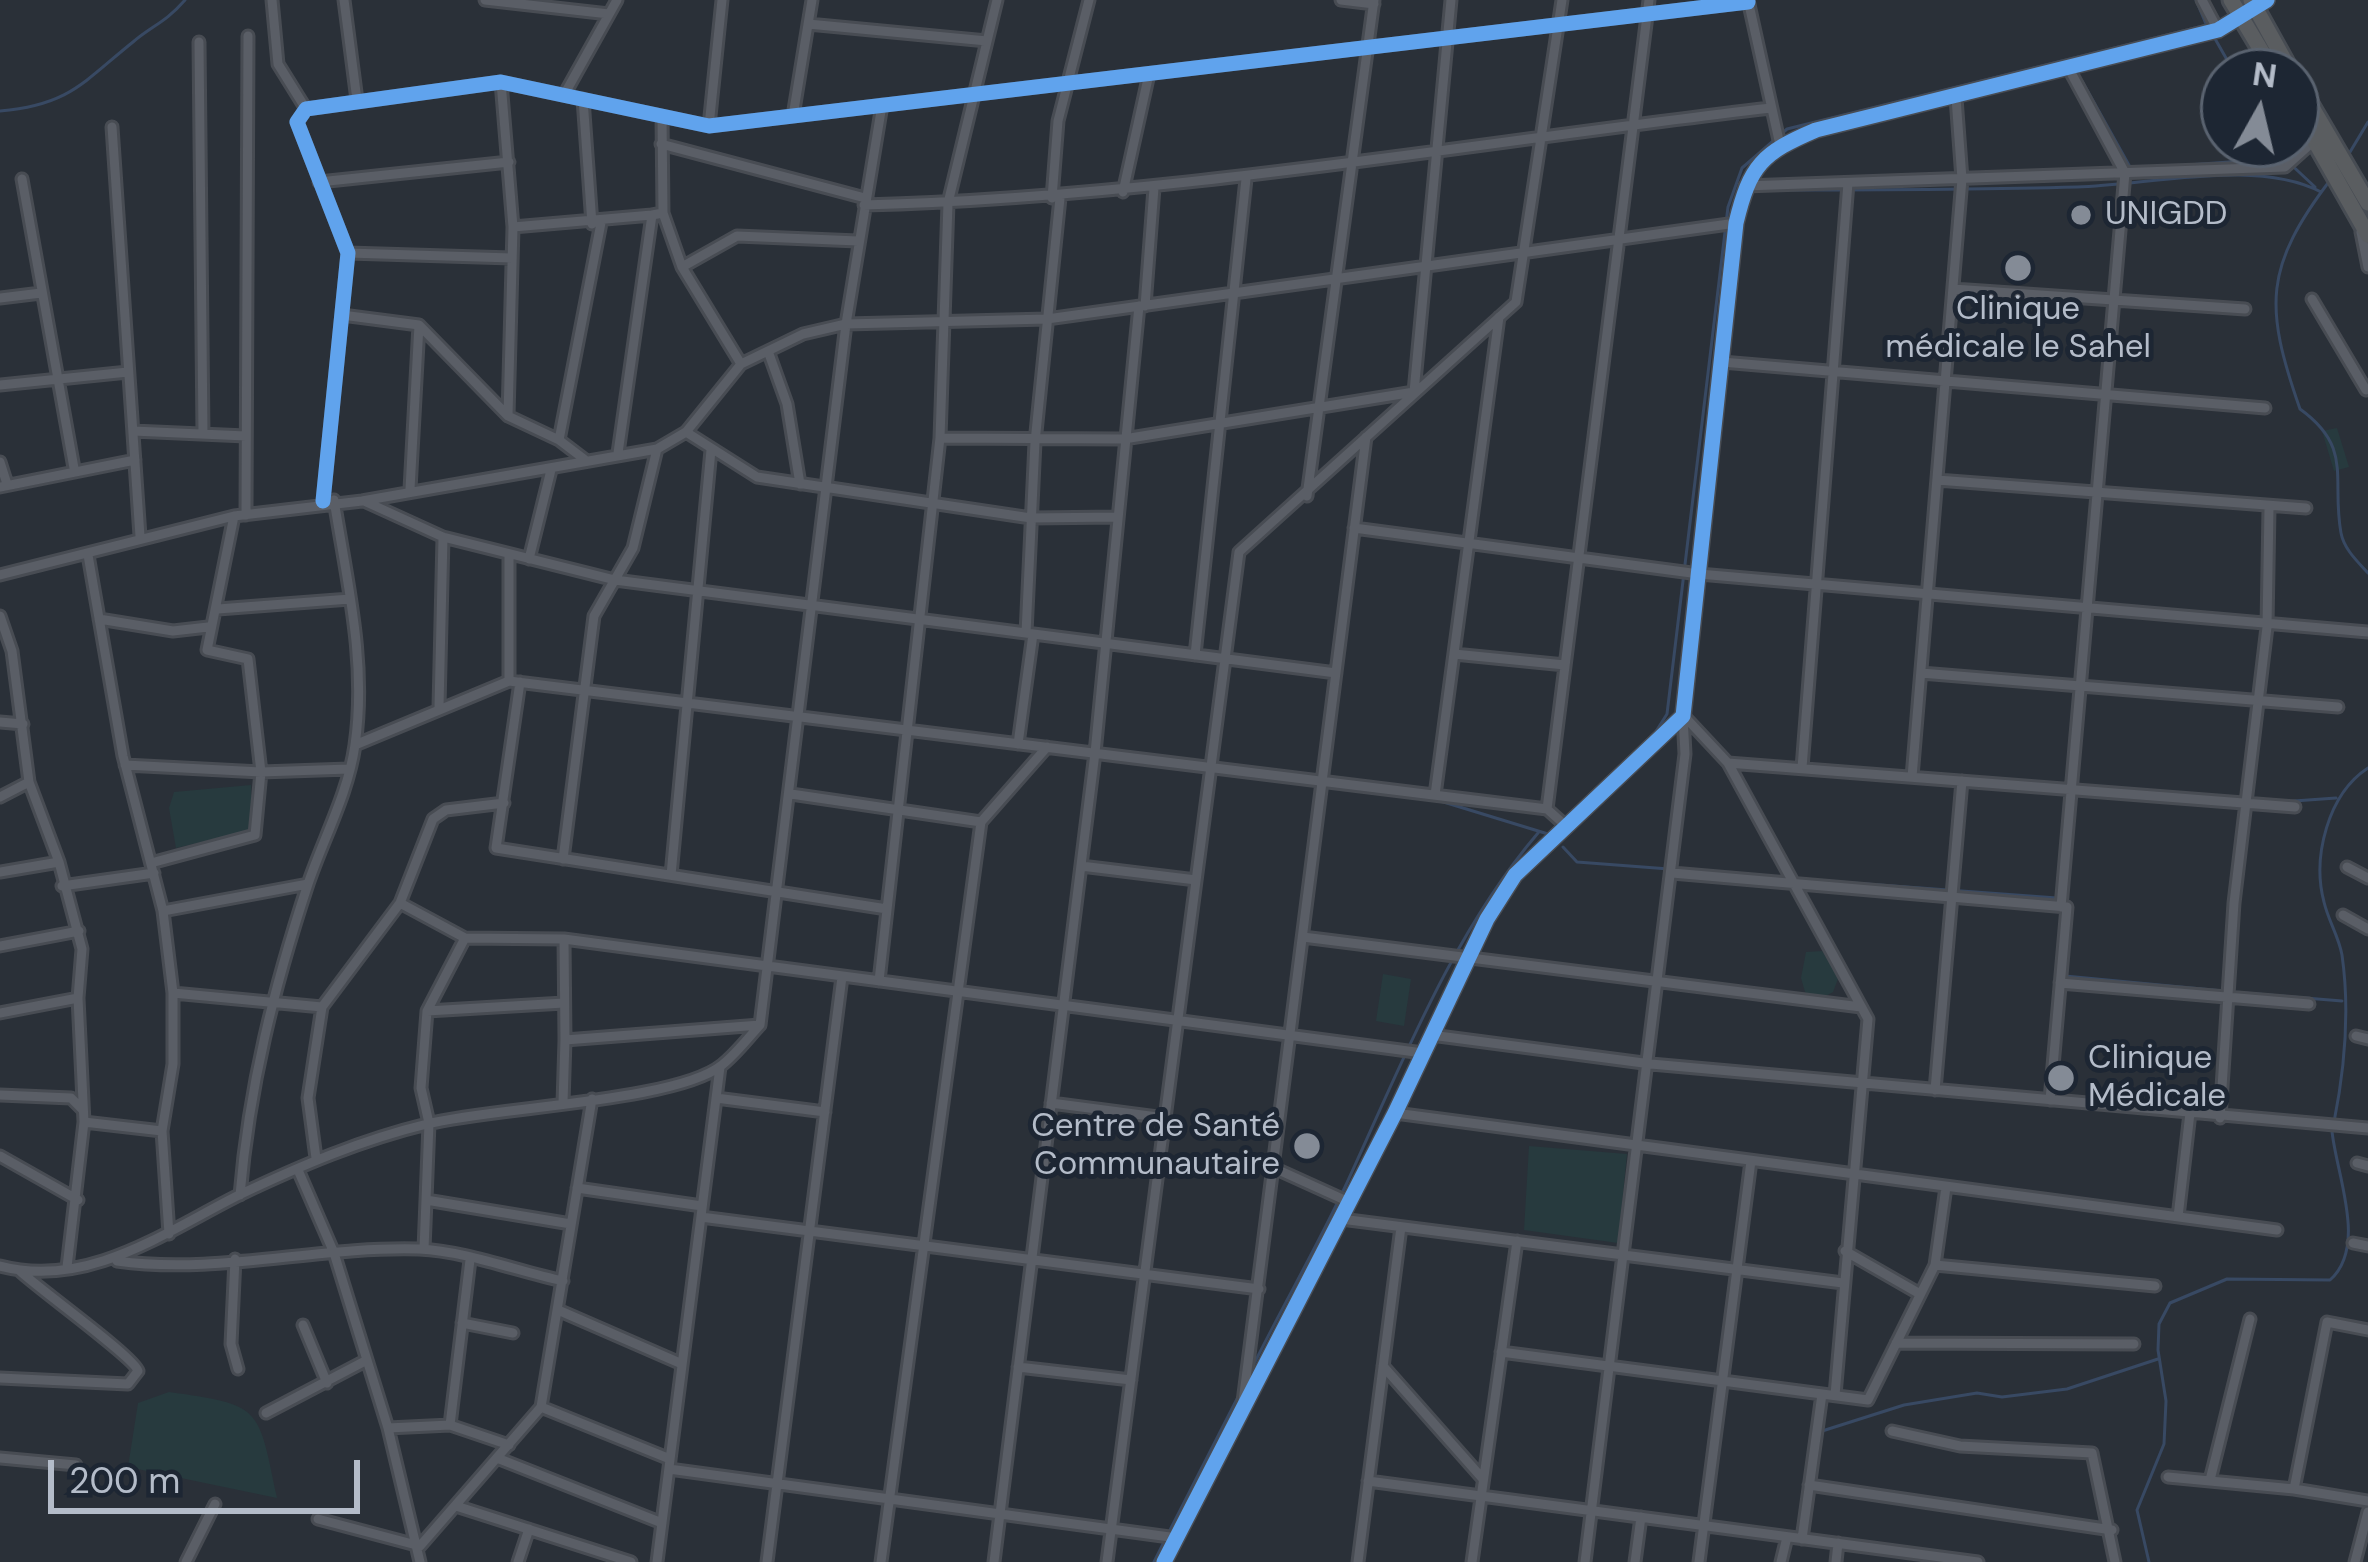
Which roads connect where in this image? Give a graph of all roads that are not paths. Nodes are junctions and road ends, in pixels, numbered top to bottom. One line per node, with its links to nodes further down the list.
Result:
1 (272, 0): 41 (street)
2 (344, 0): 38 (street)
3 (485, 0): 18 (street)
4 (616, 0): 18 (street)
5 (722, 0): 45 (street)
6 (812, 0): 20 (street)
7 (997, 0): 25 (street)
8 (1089, 0): 33 (street)
9 (1341, 0): 16 (street)
10 (1450, 0): 24 (street)
11 (1562, 0): 21 (street)
12 (1649, 0): 19 (street)
13 (2202, 0): 22 (street)
14 (2231, 0): 17 (highway)
15 (1748, 1): 19 (street); 40 (street)
16 (1374, 2): 27 (street)
17 (2254, 8): 22 (street); 28 (highway); 29 (highway)
18 (609, 14): 35 (street)
19 (1647, 14): 21 (street); 44 (street)
20 (808, 25): 25 (street); 43 (street)
21 (1558, 25): 24 (street); 47 (street)
22 (2218, 30): 30 (street)
23 (248, 36): 113 (street)
24 (1447, 38): 27 (street); 51 (street)
25 (987, 41): 34 (street)
26 (199, 42): 112 (street)
27 (1367, 48): 31 (street); 53 (street)
28 (2266, 48)
29 (2277, 48)
30 (2069, 69): 36 (street); 54 (street)
31 (1149, 74): 33 (street); 62 (street)
32 (501, 82): 35 (street); 38 (street); 52 (street)
33 (1067, 83): 34 (street); 63 (street)
34 (974, 94): 39 (street); 66 (street)
35 (564, 95): 37 (street)
36 (1956, 98): 50 (street); 57 (street)
37 (584, 99): 42 (street); 68 (street)
38 (357, 100): 41 (street)
39 (882, 105): 43 (street); 65 (street)
40 (1771, 108): 44 (street); 50 (street)
41 (306, 109): 58 (street)
42 (662, 116): 45 (street); 49 (street)
43 (793, 116): 45 (street)
44 (1634, 124): 47 (street); 72 (street)
45 (709, 126)
46 (112, 128): 98 (street)
47 (1541, 137): 51 (street); 75 (street)
48 (2321, 142): 54 (street); 64 (highway)
49 (661, 145): 65 (street); 67 (street)
50 (1780, 146): 60 (street)
51 (1436, 150): 53 (street); 77 (street)
52 (509, 162): 58 (street); 70 (street)
53 (1352, 165): 56 (street); 80 (street)
54 (2125, 173): 57 (street); 86 (street)
55 (22, 179): 82 (street)
56 (1246, 179): 61 (street); 83 (street)
57 (1963, 179): 59 (street); 81 (street)
58 (319, 182): 74 (street)
59 (1848, 183): 60 (street); 99 (street)
60 (1745, 186): 69 (street)
61 (1154, 188): 62 (street); 87 (street)
62 (1123, 192): 63 (street)
63 (1056, 198): 66 (street); 91 (street)
64 (2361, 199): 71 (highway)
65 (865, 201): 66 (street); 73 (street)
66 (948, 202): 92 (street)
67 (657, 214): 68 (street); 78 (street); 121 (street)
68 (597, 223): 70 (street); 117 (street)
69 (1736, 223): 72 (street); 96 (street)
70 (513, 227): 76 (street)
71 (2364, 228): 79 (street)
72 (1622, 240): 75 (street); 148 (street)
73 (858, 241): 78 (street); 93 (street)
74 (349, 253): 76 (street); 89 (street)
75 (1523, 254): 77 (street); 90 (street)
76 (512, 258): 108 (street)
77 (1426, 266): 80 (street); 104 (street)
78 (682, 267): 97 (street)
79 (2368, 267)
80 (1336, 281): 83 (street); 107 (street)
81 (1953, 289): 86 (street); 101 (street)
82 (40, 293): 84 (street); 100 (street)
83 (1237, 293): 87 (street); 109 (street)
84 (0, 298)
85 (2312, 299): 103 (street)
86 (2114, 300): 88 (street); 105 (street)
87 (1142, 306): 91 (street); 116 (street)
88 (2245, 309)
89 (342, 315): 94 (street); 134 (street)
90 (1499, 317): 104 (street); 145 (street)
91 (1047, 319): 92 (street); 118 (street)
92 (944, 322): 93 (street); 115 (street)
93 (846, 324): 95 (street); 130 (street)
94 (419, 325): 108 (street); 131 (street)
95 (768, 351): 97 (street); 128 (street)
96 (1722, 362): 99 (street); 150 (street)
97 (741, 364): 111 (street)
98 (128, 372): 100 (street); 110 (street)
99 (1833, 372): 101 (street); 153 (street)
100 (57, 378): 102 (street); 125 (street)
101 (1946, 381): 105 (street); 127 (street)
102 (0, 385)
103 (2367, 390)
104 (1414, 392): 107 (street); 114 (street)
105 (2106, 394): 106 (street); 132 (street)
106 (2265, 408)
107 (1320, 409): 109 (street); 133 (street)
108 (508, 416): 117 (street)
109 (1222, 423): 116 (street); 169 (street)
110 (133, 431): 112 (street); 123 (street)
111 (686, 433): 119 (street); 120 (street)
112 (203, 434): 113 (street)
113 (246, 436): 139 (street)
114 (1366, 437): 133 (street); 142 (street)
115 (940, 438): 118 (street); 136 (street)
116 (1124, 439): 118 (street); 140 (street)
117 (559, 440): 122 (street)
118 (1035, 442): 141 (street)
119 (657, 449): 121 (street); 152 (street)
120 (711, 450): 128 (street); 154 (street)
121 (618, 453): 122 (street)
122 (584, 459): 126 (street)
123 (134, 460): 125 (street); 143 (street)
124 (0, 462): 129 (street)
125 (74, 468): 129 (street)
126 (551, 470): 131 (street); 149 (street)
127 (1937, 480): 132 (street); 155 (street)
128 (800, 484): 130 (street)
129 (3, 486)
130 (827, 488): 136 (street); 157 (street)
131 (410, 489): 135 (street)
132 (2097, 492): 137 (street); 158 (street)
133 (1307, 496): 170 (street)
134 (329, 501): 135 (street); 139 (street); 156 (street)
135 (362, 501): 144 (street)
136 (933, 504): 141 (street); 162 (street)
137 (2269, 508): 138 (street); 164 (street)
138 (2306, 508)
139 (240, 515): 143 (street); 159 (street)
140 (1117, 517): 141 (street); 167 (street)
141 (1031, 518): 166 (street)
142 (1354, 528): 145 (street); 172 (street)
143 (140, 536): 147 (street)
144 (443, 536): 146 (street); 179 (street)
145 (1469, 544): 148 (street); 168 (street)
146 (509, 554): 149 (street); 174 (street)
147 (88, 555): 151 (street); 161 (street)
148 (1579, 558): 150 (street); 171 (street)
149 (529, 559): 152 (street)
150 (1699, 574): 153 (street); 181 (street)
151 (0, 575)
152 (615, 580): 154 (street); 176 (street)
153 (1817, 585): 155 (street); 194 (street)
154 (696, 591): 157 (street); 177 (street)
155 (1928, 594): 158 (street); 173 (street)
156 (350, 599): 159 (street); 187 (street)
157 (813, 606): 162 (street); 182 (street)
158 (2087, 608): 164 (street); 175 (street)
159 (218, 609): 163 (street)
160 (0, 616): 184 (street)
161 (99, 619): 163 (street); 191 (street)
162 (920, 620): 166 (street); 185 (street)
163 (208, 626): 195 (street)
164 (2267, 627): 165 (street); 178 (street)
165 (2367, 632)
166 (1029, 634): 167 (street); 186 (street)
167 (1105, 644): 169 (street); 189 (street)
168 (1454, 654): 171 (street); 202 (street)
169 (1195, 655): 170 (street)
170 (1225, 659): 172 (street); 192 (street)
171 (1565, 664): 207 (street)
172 (1336, 674): 197 (street)
173 (1921, 674): 175 (street); 196 (street)
174 (514, 682): 176 (street); 179 (street); 204 (street)
175 (2080, 686): 178 (street); 200 (street)
176 (581, 688): 177 (street); 211 (street)
177 (689, 703): 182 (street); 218 (street)
178 (2261, 704): 180 (street); 205 (street)
179 (439, 707): 187 (street)
180 (2338, 707)
181 (1683, 716): 190 (street); 210 (street); 217 (street)
182 (800, 717): 185 (street); 201 (street)
183 (0, 722): 184 (street)
184 (23, 724): 199 (street)
185 (907, 730): 186 (street); 208 (street)
186 (1018, 744): 188 (street)
187 (355, 746): 193 (street)
188 (1047, 747): 189 (street); 209 (street)
189 (1095, 753): 192 (street); 213 (street)
190 (1728, 763): 194 (street); 223 (street)
191 (125, 764): 195 (street); 215 (street)
192 (1210, 767): 197 (street); 220 (street)
193 (349, 769): 195 (street); 221 (street)
194 (1802, 769): 196 (street)
195 (261, 772): 215 (street)
196 (1912, 777): 198 (street)
197 (1322, 781): 202 (street); 233 (street)
198 (1962, 781): 200 (street); 225 (street)
199 (29, 782): 203 (street); 212 (street)
200 (2071, 790): 205 (street); 227 (street)
201 (791, 794): 208 (street); 224 (street)
202 (1435, 795): 207 (street)
203 (0, 797)
204 (505, 803): 211 (street); 226 (street)
205 (2245, 806): 206 (street); 247 (street)
206 (2294, 807)
207 (1547, 809): 210 (street)
208 (898, 810): 209 (street); 228 (street)
209 (981, 822): 243 (street)
210 (1566, 826): 237 (street)
211 (562, 859): 218 (street)
212 (59, 862): 216 (street); 222 (street)
213 (1081, 866): 220 (street); 250 (street)
214 (2347, 867): 219 (street)
215 (152, 868): 222 (street); 229 (street)
216 (0, 872)
217 (1672, 873): 223 (street); 241 (street)
218 (671, 875): 224 (street)
219 (2368, 878)
220 (1196, 880): 255 (street)
221 (308, 884): 229 (street); 246 (street)
222 (62, 886): 232 (street)
223 (1796, 886): 225 (street); 251 (street)
224 (780, 892): 228 (street); 238 (street)
225 (1952, 897): 227 (street); 264 (street)
226 (400, 903): 234 (street); 252 (street)
227 (2061, 907): 242 (street)
228 (887, 909): 240 (street)
229 (163, 911): 244 (street)
230 (2343, 915): 231 (street)
231 (2368, 929)
232 (79, 931): 236 (street); 245 (street)
233 (1303, 937): 237 (street); 258 (street)
234 (465, 938): 235 (street); 253 (street)
235 (564, 939): 238 (street); 248 (street)
236 (0, 946)
237 (1468, 956): 241 (street); 257 (street)
238 (771, 967): 239 (street); 256 (street)
239 (842, 976): 240 (street); 271 (street)
240 (880, 981): 243 (street)
241 (1660, 982): 251 (street); 261 (street)
242 (2060, 983): 247 (street); 268 (street)
243 (956, 992): 250 (street); 303 (street)
244 (173, 993): 246 (street); 279 (street)
245 (78, 998): 254 (street); 276 (street)
246 (271, 999): 252 (street); 289 (street)
247 (2230, 1000): 249 (street); 275 (street)
248 (564, 1003): 253 (street); 259 (street)
249 (2309, 1004)
250 (1063, 1006): 255 (street); 270 (street)
251 (1861, 1006): 263 (street)
252 (322, 1007): 282 (street)
253 (427, 1011): 277 (street)
254 (0, 1013)
255 (1178, 1021): 258 (street); 274 (street)
256 (760, 1025): 259 (street); 262 (street)
257 (1431, 1035): 260 (street); 261 (street)
258 (1290, 1036): 260 (street); 284 (street)
259 (565, 1040): 269 (street)
260 (1423, 1053): 272 (street)
261 (1651, 1064): 263 (street); 280 (street)
262 (720, 1067): 266 (street); 267 (street)
263 (1861, 1084): 264 (street); 286 (street)
264 (1935, 1090): 268 (street)
265 (0, 1094): 276 (street)
266 (716, 1098): 271 (street); 293 (street)
267 (592, 1099): 269 (street); 288 (street)
268 (2050, 1100): 273 (street)
269 (563, 1103): 277 (street)
270 (1051, 1103): 274 (street); 312 (street)
271 (825, 1112): 299 (street)
272 (1395, 1113): 280 (street); 292 (street)
273 (2190, 1113): 275 (street); 294 (street)
274 (1165, 1118): 318 (street)
275 (2220, 1118): 278 (street)
276 (84, 1122): 279 (street); 290 (street)
277 (429, 1123): 282 (street); 291 (street)
278 (2362, 1127)
279 (161, 1131): 300 (street)
280 (1640, 1146): 283 (street); 308 (street)
281 (0, 1156): 290 (street)
282 (316, 1158): 285 (street)
283 (1750, 1161): 286 (street); 316 (street)
284 (1274, 1168): 292 (street); 322 (street)
285 (298, 1170): 289 (street); 307 (street)
286 (1851, 1174): 287 (street); 306 (street)
287 (1946, 1186): 294 (street); 313 (street)
288 (577, 1188): 293 (street); 296 (street)
289 (240, 1195): 300 (street)
290 (78, 1200): 315 (street)
291 (426, 1200): 296 (street); 305 (street)
292 (1349, 1202): 295 (street)
293 (702, 1212): 299 (street); 334 (street)
294 (2178, 1217): 298 (street)
295 (1341, 1219): 297 (street); 347 (street)
296 (571, 1223): 319 (street)
297 (1402, 1227): 301 (street); 335 (street)
298 (2277, 1230)
299 (809, 1232): 303 (street); 360 (street)
300 (169, 1234): 310 (street)
301 (1517, 1241): 308 (street); 332 (street)
302 (2353, 1243): 304 (street)
303 (921, 1246): 312 (street); 364 (street)
304 (2368, 1246)
305 (424, 1249): 307 (street); 311 (street)
306 (1845, 1251): 320 (street); 323 (street)
307 (334, 1252): 309 (street); 333 (street)
308 (1626, 1256): 316 (street); 336 (street)
309 (235, 1259): 310 (street); 338 (street)
310 (114, 1260): 315 (street)
311 (470, 1260): 319 (street); 326 (street)
312 (1031, 1260): 318 (street); 337 (street)
313 (1935, 1264): 321 (street); 323 (street)
314 (0, 1266): 317 (street)
315 (67, 1267): 317 (street)
316 (1736, 1269): 320 (street); 341 (street)
317 (20, 1271): 339 (street)
318 (1144, 1274): 322 (street); 340 (street)
319 (562, 1281): 324 (street)
320 (1843, 1283): 344 (street)
321 (2155, 1286)
322 (1258, 1289): 347 (street)
323 (1920, 1294): 330 (street)
324 (558, 1310): 334 (street); 345 (street)
325 (2250, 1319): 358 (street)
326 (462, 1323): 329 (street); 348 (street)
327 (303, 1325): 342 (street)
328 (2368, 1330): 362 (street)
329 (513, 1333)
330 (1896, 1343): 331 (street); 344 (street)
331 (2134, 1344)
332 (1501, 1352): 336 (street); 357 (street)
333 (367, 1360): 342 (street); 349 (street)
334 (682, 1364): 354 (street)
335 (1383, 1366): 357 (street); 359 (street)
336 (1611, 1366): 341 (street); 368 (street)
337 (1018, 1367): 340 (street); 370 (street)
338 (238, 1370)
339 (0, 1378)
340 (1131, 1380): 376 (street)
341 (1722, 1381): 343 (street); 374 (street)
342 (327, 1383): 346 (street)
343 (1822, 1394): 344 (street); 361 (street)
344 (1835, 1395)
345 (541, 1407): 351 (street); 354 (street)
346 (266, 1413)
347 (1241, 1416): 379 (street)
348 (450, 1425): 349 (street); 351 (street)
349 (388, 1429): 382 (street)
350 (1892, 1431): 377 (street)
351 (508, 1445): 353 (street)
352 (0, 1458): 355 (street)
353 (497, 1459): 367 (street); 373 (street)
354 (669, 1464): 360 (street); 373 (street)
355 (76, 1465)
356 (2168, 1477): 358 (street)
357 (1484, 1480): 363 (street)
358 (2210, 1480): 362 (street)
359 (1368, 1481): 363 (street); 394 (street)
360 (776, 1485): 364 (street); 389 (street)
361 (1809, 1485): 377 (street); 380 (street)
362 (2294, 1489): 365 (street)
363 (1481, 1496): 368 (street); 395 (street)
364 (890, 1500): 370 (street); 390 (street)
365 (2368, 1501)
366 (215, 1504): 384 (street)
367 (456, 1506): 375 (street); 382 (street)
368 (1592, 1510): 371 (street); 396 (street)
369 (2368, 1512): 403 (street)
370 (1000, 1515): 376 (street); 391 (street)
371 (1641, 1517): 374 (street); 397 (street)
372 (318, 1519): 382 (street)
373 (662, 1523): 388 (street)
374 (1702, 1525): 378 (street); 398 (street)
375 (529, 1529): 386 (street); 387 (street)
376 (1111, 1530): 379 (street); 392 (street)
377 (2112, 1530): 402 (street)
378 (1787, 1537): 380 (street); 399 (street)
379 (1177, 1538): 393 (street)
380 (1802, 1539): 381 (street)
381 (1838, 1544): 383 (street); 400 (street)
382 (420, 1546): 385 (street)
383 (1942, 1560): 401 (street)
384 (186, 1562)
385 (420, 1562)
386 (518, 1562)
387 (632, 1562)
388 (657, 1562)
389 (766, 1562)
390 (881, 1562)
391 (994, 1562)
392 (1107, 1562)
393 (1164, 1562)
394 (1358, 1562)
395 (1472, 1562)
396 (1585, 1562)
397 (1635, 1562)
398 (1699, 1562)
399 (1780, 1562)
400 (1836, 1562)
401 (1978, 1562)
402 (2115, 1562)
403 (2355, 1562)

